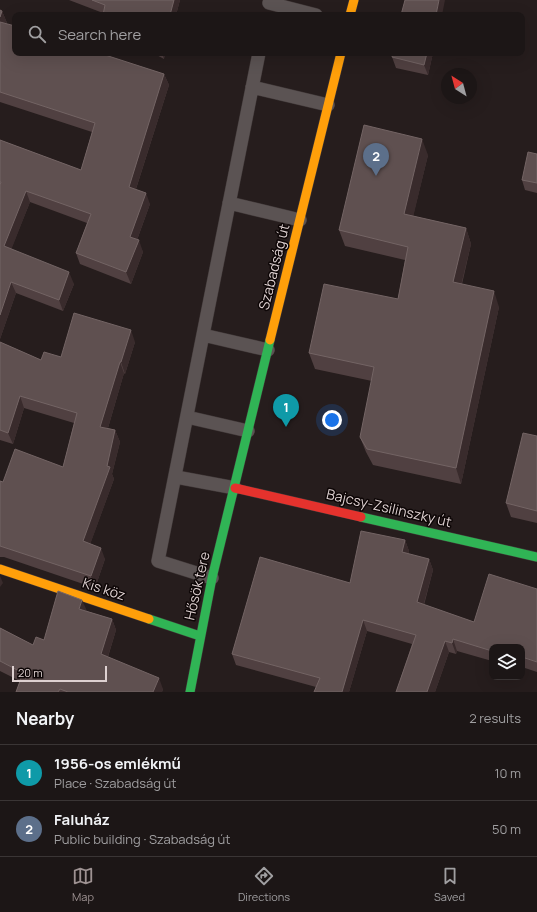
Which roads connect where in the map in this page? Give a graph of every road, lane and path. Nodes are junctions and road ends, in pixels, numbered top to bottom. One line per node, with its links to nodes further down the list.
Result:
1 (354, 0): 4 (main road)
2 (269, 6): 3 (lane)
3 (300, 12)
4 (351, 12)
5 (258, 56): 7 (lane)
6 (340, 56): 8 (main road, Szabadság út)
7 (252, 87): 8 (lane); 9 (lane)
8 (328, 105): 10 (main road, Szabadság út)
9 (229, 203): 10 (lane); 11 (lane)
10 (300, 220): 12 (main road, Szabadság út)
11 (203, 335): 12 (lane); 13 (lane)
12 (268, 350): 14 (main road, Szabadság út)
13 (187, 417): 14 (lane); 15 (lane)
14 (248, 431): 16 (main road, Szabadság út)
15 (176, 478): 16 (lane); 19 (lane)
16 (235, 488): 17 (main road, Bajcsy-Zsilinszky út); 19 (main road, Hősök tere)
17 (537, 557)
18 (0, 569): 20 (main road, Kis köz)
19 (212, 578): 20 (main road, Hősök tere)
20 (200, 636): 21 (main road, Hősök tere)
21 (190, 692)

